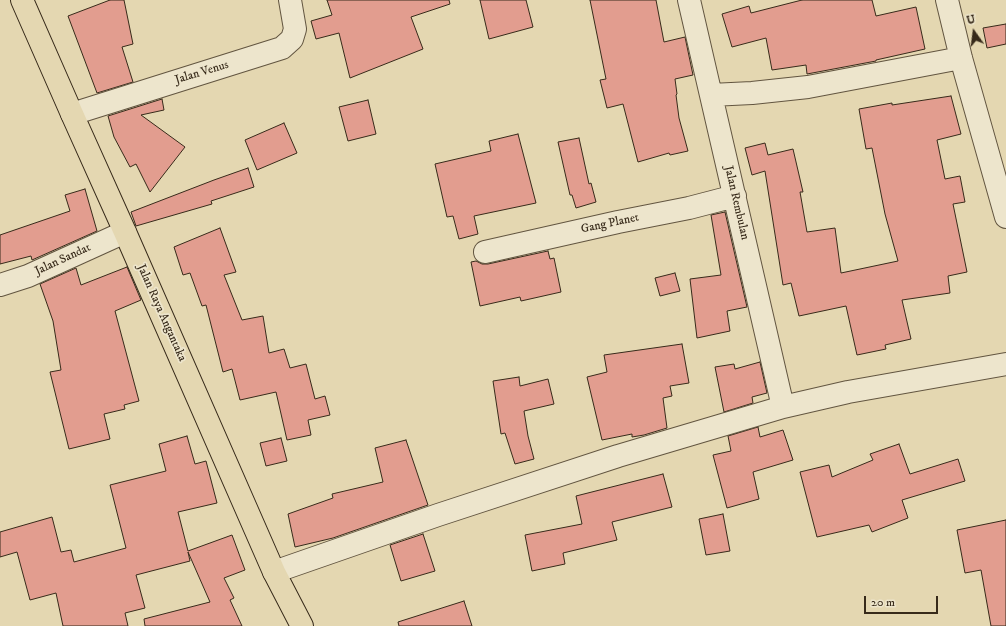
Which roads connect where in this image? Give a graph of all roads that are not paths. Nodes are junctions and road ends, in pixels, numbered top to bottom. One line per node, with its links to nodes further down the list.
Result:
1 (22, 0): 7 (main road, Jalan Raya Angantaka)
2 (290, 0): 7 (street, Jalan Venus)
3 (689, 0): 6 (street, Jalan Rembulan)
4 (947, 0): 5 (street)
5 (961, 58): 6 (street); 9 (street)
6 (711, 94): 8 (street, Jalan Rembulan)
7 (72, 114): 10 (main road, Jalan Raya Angantaka)
8 (735, 196): 11 (street, Gang Planet); 14 (street, Jalan Rembulan)
9 (1006, 217)
10 (126, 232): 12 (street, Jalan Sandat); 15 (main road, Jalan Raya Angantaka)
11 (485, 252)
12 (0, 285)
13 (1006, 364): 14 (street)
14 (783, 407): 15 (street)
15 (274, 572): 16 (main road, Jalan Raya Angantaka)
16 (302, 626)

